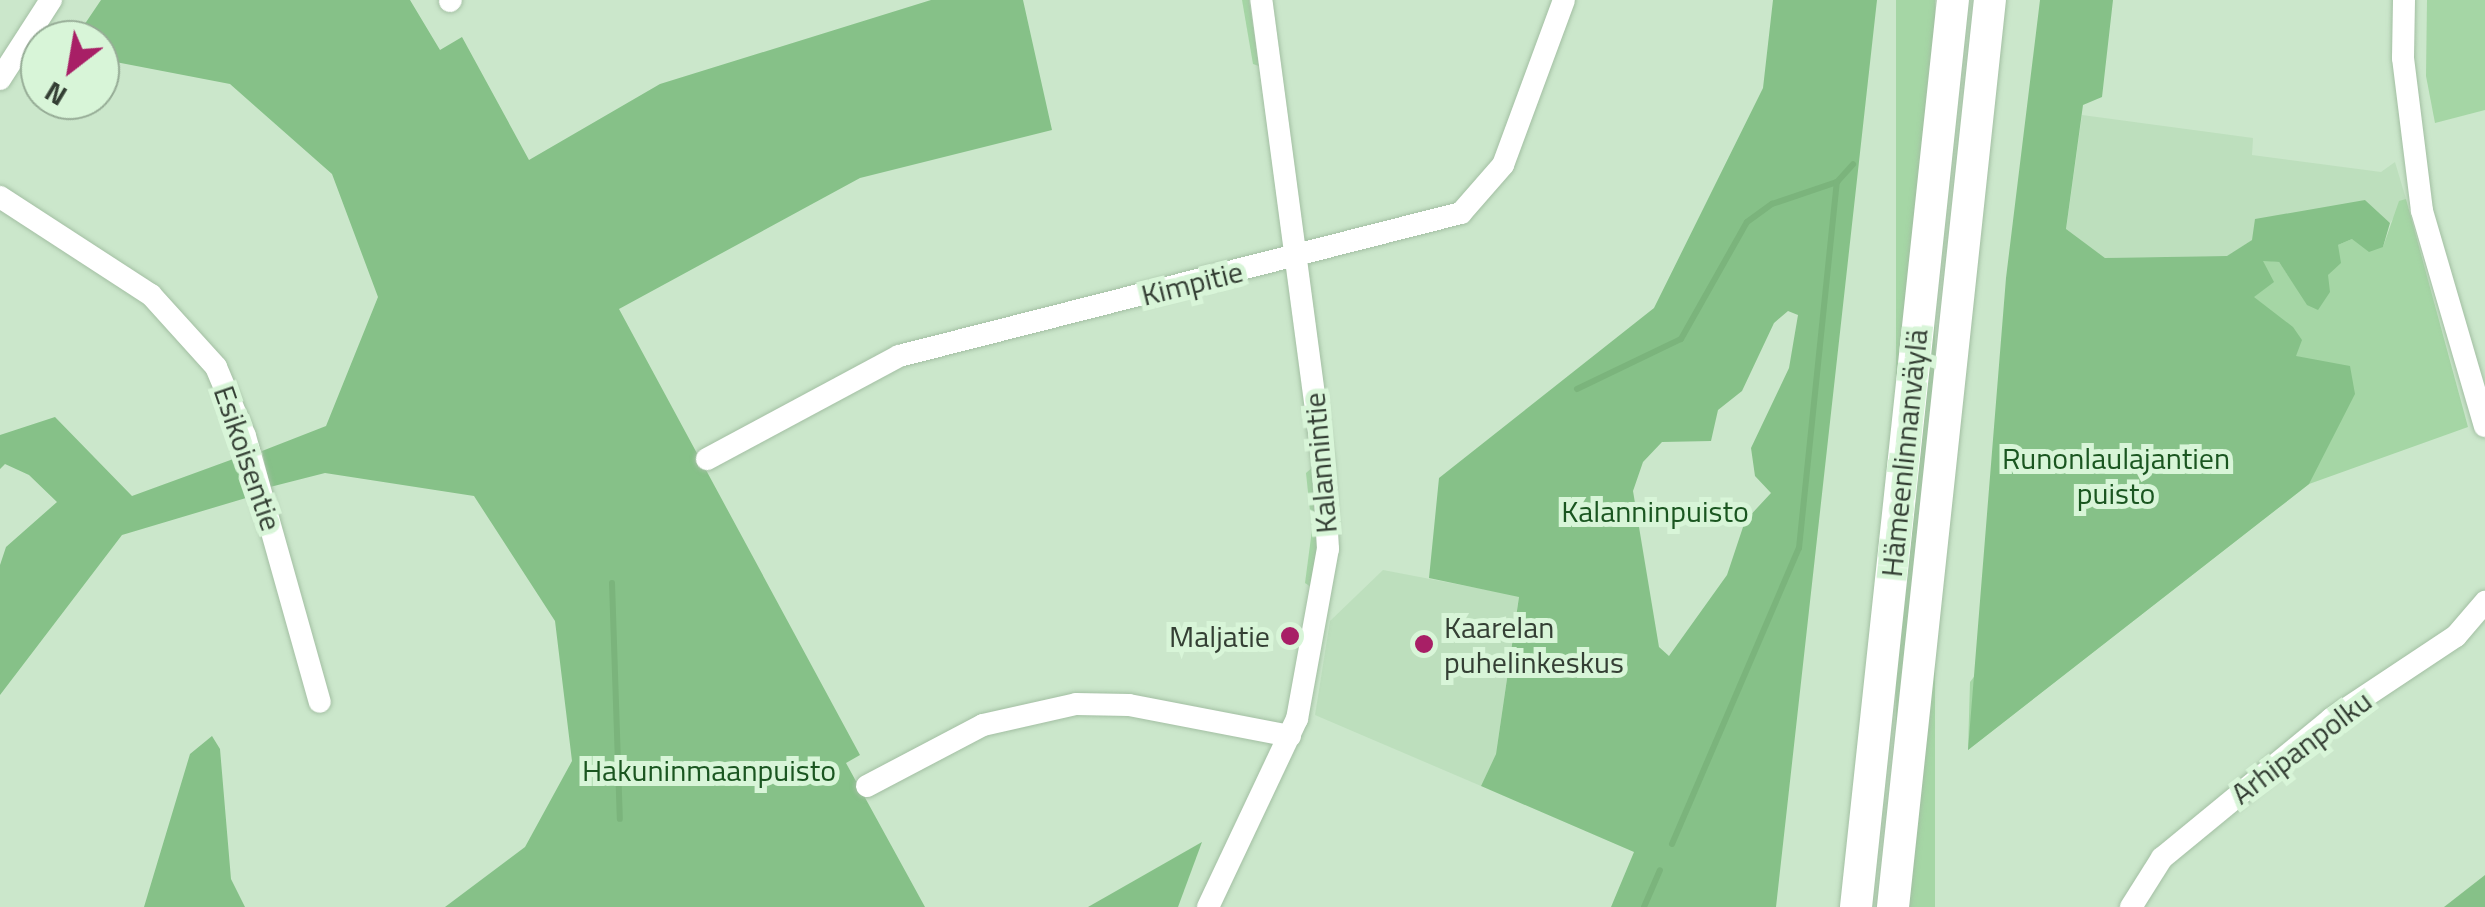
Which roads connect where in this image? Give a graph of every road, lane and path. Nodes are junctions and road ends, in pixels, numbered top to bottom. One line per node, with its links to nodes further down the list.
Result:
1 (50, 0): 7 (street)
2 (1261, 0): 9 (street, Kalannintie)
3 (1564, 0): 9 (street, Kimpitie)
4 (1953, 0): 17 (highway, Hämeenlinnanväylä)
5 (1990, 0): 18 (highway, Hämeenlinnanväylä)
6 (2404, 0): 10 (street)
7 (0, 79)
8 (0, 197): 13 (street, Esikoisentie)
9 (1295, 258): 11 (street, Kimpitie); 14 (street, Kalannintie)
10 (2485, 426)
11 (708, 460)
12 (2485, 602): 19 (street, Arhipanpolku)
13 (320, 702)
14 (1290, 736): 15 (street); 16 (street, Kalannintie)
15 (867, 786)
16 (1208, 907)
17 (1856, 907)
18 (1893, 907)
19 (2132, 907)

